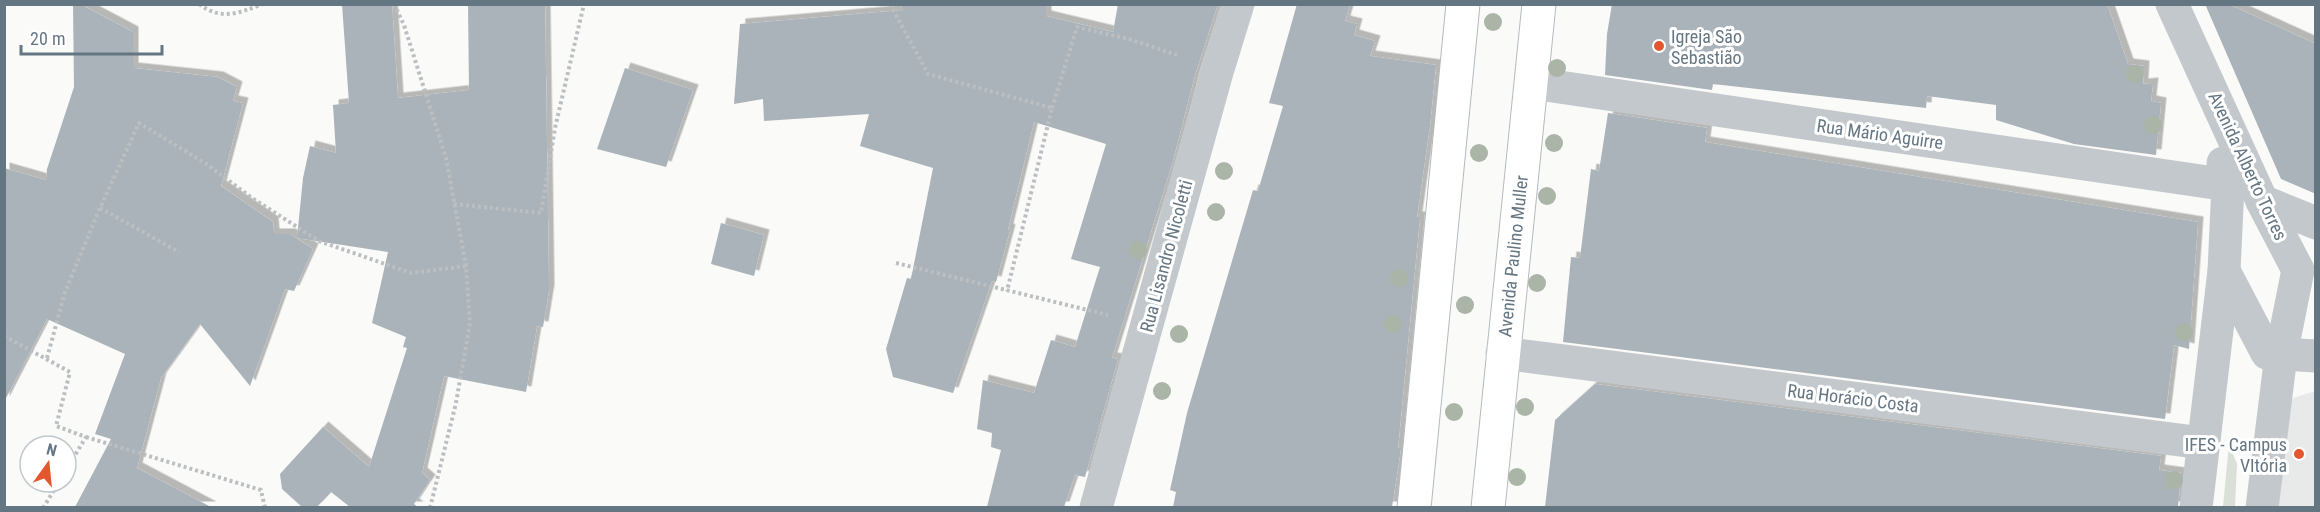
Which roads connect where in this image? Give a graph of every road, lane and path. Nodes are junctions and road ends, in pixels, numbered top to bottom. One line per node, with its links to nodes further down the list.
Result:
1 (199, 4): 2 (path)
2 (263, 4)
3 (394, 4): 16 (path)
4 (584, 4): 16 (path)
5 (890, 4): 13 (path)
6 (1238, 4): 10 (street, Rua Lisandro Nicoletti)
7 (1463, 4): 38 (main road)
8 (1539, 4): 12 (main road, Avenida Paulino Muller)
9 (2172, 4): 11 (street)
10 (1217, 72): 13 (path); 24 (street, Rua Lisandro Nicoletti)
11 (2206, 76): 14 (street, Avenida Alberto Torres); 15 (street, Avenida Alberto Torres)
12 (1532, 83): 14 (street, Rua Mário Aguirre); 26 (main road, Avenida Paulino Muller)
13 (1052, 108): 23 (path)
14 (2228, 185): 22 (street, Avenida Alberto Torres)
15 (2262, 201): 18 (street); 27 (street, Avenida Alberto Torres)
16 (454, 204): 21 (path)
17 (100, 208): 19 (path); 21 (path); 29 (path)
18 (2316, 223)
19 (179, 252)
20 (896, 263): 23 (path)
21 (466, 266): 36 (path)
22 (2224, 271): 27 (street); 31 (street, Avenida Alberto Torres)
23 (1007, 291): 24 (path)
24 (1147, 324): 37 (street, Rua Lisandro Nicoletti)
25 (4, 336): 29 (path)
26 (1502, 353): 31 (street, Rua Horácio Costa); 39 (main road, Avenida Paulino Muller)
27 (2281, 355): 28 (street); 41 (street, Avenida Alberto Torres)
28 (2316, 356)
29 (47, 358): 30 (path)
30 (86, 438): 32 (path); 35 (path)
31 (2203, 443): 40 (street, Avenida Alberto Torres)
32 (78, 451)
33 (51, 494): 34 (path)
34 (43, 507)
35 (265, 507)
36 (430, 507)
37 (1096, 507)
38 (1414, 507)
39 (1488, 507)
40 (2196, 507)
41 (2262, 507)

